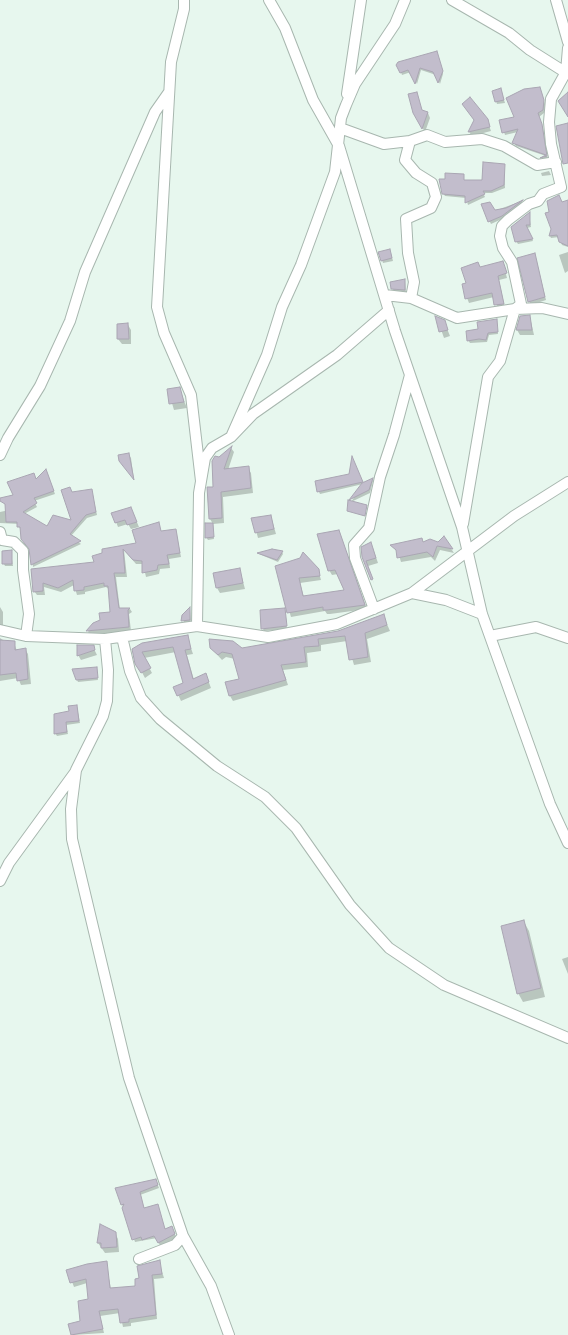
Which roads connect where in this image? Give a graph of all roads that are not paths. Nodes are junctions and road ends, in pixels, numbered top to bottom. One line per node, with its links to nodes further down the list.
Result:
1 (184, 0): 10 (street)
2 (269, 0): 14 (street)
3 (361, 0): 11 (street)
4 (405, 0): 11 (street)
5 (452, 0): 9 (street)
6 (556, 0): 7 (street)
7 (568, 42)
8 (568, 48): 9 (street)
9 (567, 73): 15 (street)
10 (169, 92): 23 (street); 24 (street)
11 (346, 105): 12 (street)
12 (340, 128): 13 (street); 14 (street)
13 (410, 141): 15 (street); 17 (street)
14 (339, 146): 16 (street); 22 (street)
15 (556, 162): 18 (street)
16 (385, 295): 17 (street); 19 (street)
17 (411, 298): 18 (street)
18 (515, 309): 20 (street); 26 (street)
19 (389, 310): 21 (street); 22 (street)
20 (568, 314)
21 (410, 375): 26 (street); 30 (street)
22 (231, 437): 24 (street)
23 (0, 455)
24 (202, 481): 32 (street)
25 (568, 482): 28 (street)
26 (462, 528): 28 (street)
27 (0, 532): 34 (street)
28 (468, 552): 29 (street); 31 (street)
29 (412, 593): 30 (street); 31 (street)
30 (374, 609): 32 (street)
31 (482, 614): 35 (street)
32 (197, 626): 36 (street)
33 (0, 630): 34 (street)
34 (26, 636): 38 (street)
35 (490, 636): 37 (street); 40 (street)
36 (122, 637): 38 (street); 42 (street)
37 (568, 638)
38 (105, 639): 39 (street)
39 (76, 770): 41 (street); 43 (street)
40 (568, 843)
41 (0, 881)
42 (568, 1038)
43 (183, 1236): 44 (street); 45 (street)
44 (139, 1259)
45 (229, 1335)

